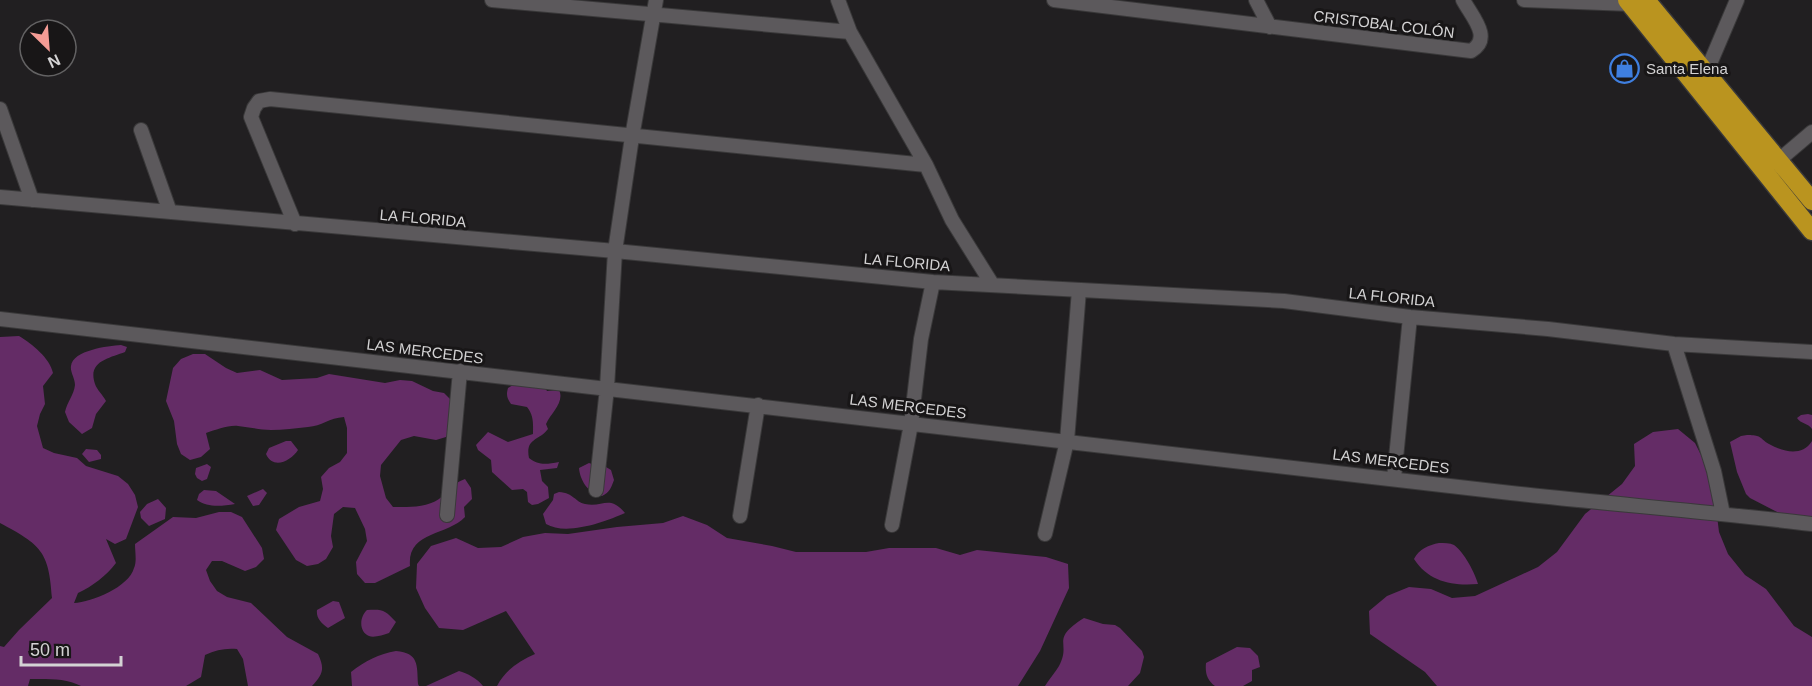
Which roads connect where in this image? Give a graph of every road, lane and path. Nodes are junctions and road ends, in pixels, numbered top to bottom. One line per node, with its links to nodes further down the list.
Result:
1 (492, 0): 10 (street)
2 (656, 0): 10 (street)
3 (838, 0): 12 (street)
4 (1054, 0): 11 (street, CRISTOBAL COLÓN)
5 (1256, 0): 11 (street)
6 (1463, 0): 11 (street, CRISTOBAL COLÓN)
7 (1524, 0): 9 (street)
8 (1737, 0): 13 (street)
9 (1634, 1): 13 (highway); 20 (highway)
10 (654, 15): 12 (street); 17 (street)
11 (1270, 27)
12 (850, 32): 19 (street)
13 (1706, 73): 18 (highway)
14 (0, 110): 22 (street)
15 (141, 130): 24 (street)
16 (1812, 132): 18 (street)
17 (632, 136): 19 (street); 25 (street); 27 (street)
18 (1778, 161): 20 (street); 23 (highway)
19 (926, 165): 29 (street)
20 (1767, 177): 26 (highway)
21 (0, 197): 22 (street, LA FLORIDA)
22 (32, 200): 24 (street, LA FLORIDA)
23 (1812, 201)
24 (170, 213): 25 (street, LA FLORIDA)
25 (295, 224): 27 (street, LA FLORIDA)
26 (1812, 231)
27 (615, 251): 28 (street, LA FLORIDA); 36 (street)
28 (933, 282): 29 (street, LA FLORIDA); 38 (street)
29 (992, 284): 30 (street, LA FLORIDA)
30 (1079, 291): 31 (street, LA FLORIDA); 39 (street)
31 (1410, 316): 33 (street, LA FLORIDA); 40 (street)
32 (0, 319): 35 (street, LAS MERCEDES)
33 (1674, 344): 34 (street, LA FLORIDA); 42 (street)
34 (1812, 352)
35 (460, 371): 36 (street, LAS MERCEDES); 43 (street)
36 (607, 388): 37 (street, LAS MERCEDES); 41 (street)
37 (758, 405): 38 (street, LAS MERCEDES); 44 (street)
38 (911, 424): 39 (street, LAS MERCEDES); 46 (street)
39 (1067, 441): 40 (street, LAS MERCEDES); 47 (street)
40 (1394, 478): 42 (street, LAS MERCEDES)
41 (596, 490)
42 (1723, 514): 45 (street, LAS MERCEDES)
43 (447, 515)
44 (740, 516)
45 (1812, 524)
46 (892, 525)
47 (1045, 534)

